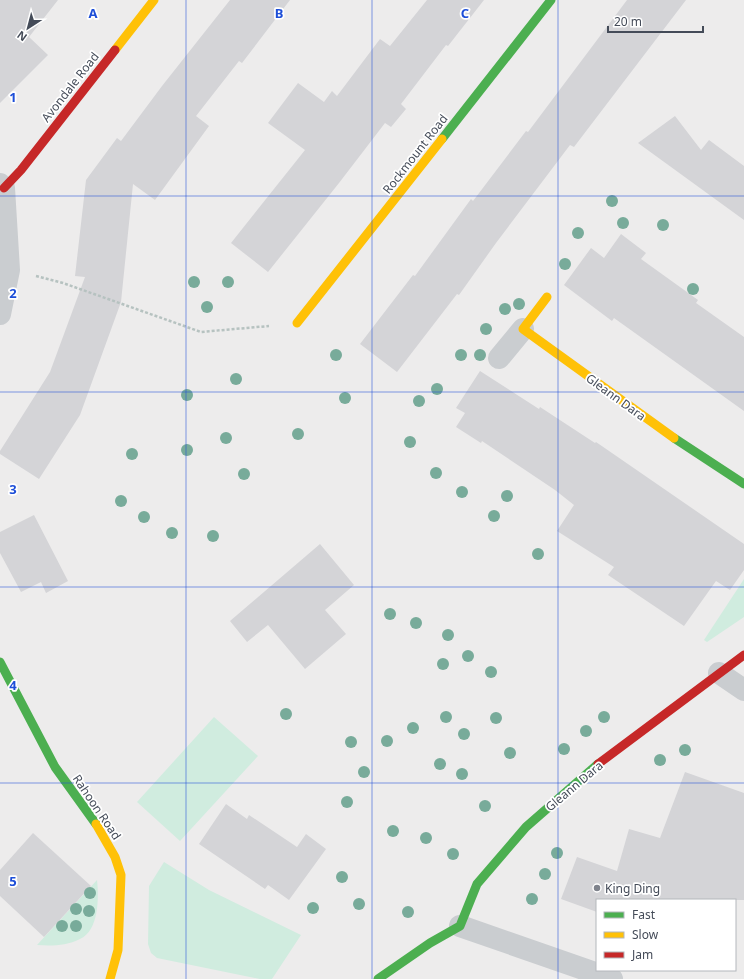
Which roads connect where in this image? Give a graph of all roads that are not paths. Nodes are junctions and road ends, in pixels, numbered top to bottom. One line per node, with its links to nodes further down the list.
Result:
1 (154, 0): 3 (street, Avondale Road)
2 (551, 0): 6 (street, Rockmount Road)
3 (2, 186): 5 (street)
4 (547, 297): 7 (street)
5 (0, 314)
6 (297, 323)
7 (524, 329): 8 (street); 9 (street, Gleann Dara)
8 (499, 358)
9 (744, 484)
10 (744, 655): 12 (street, Gleann Dara)
11 (0, 662): 15 (street, Rahoon Road)
12 (719, 673): 13 (street); 14 (street, Gleann Dara)
13 (744, 690)
14 (460, 926): 16 (street); 17 (street)
15 (110, 979)
16 (378, 979)
17 (612, 979)

